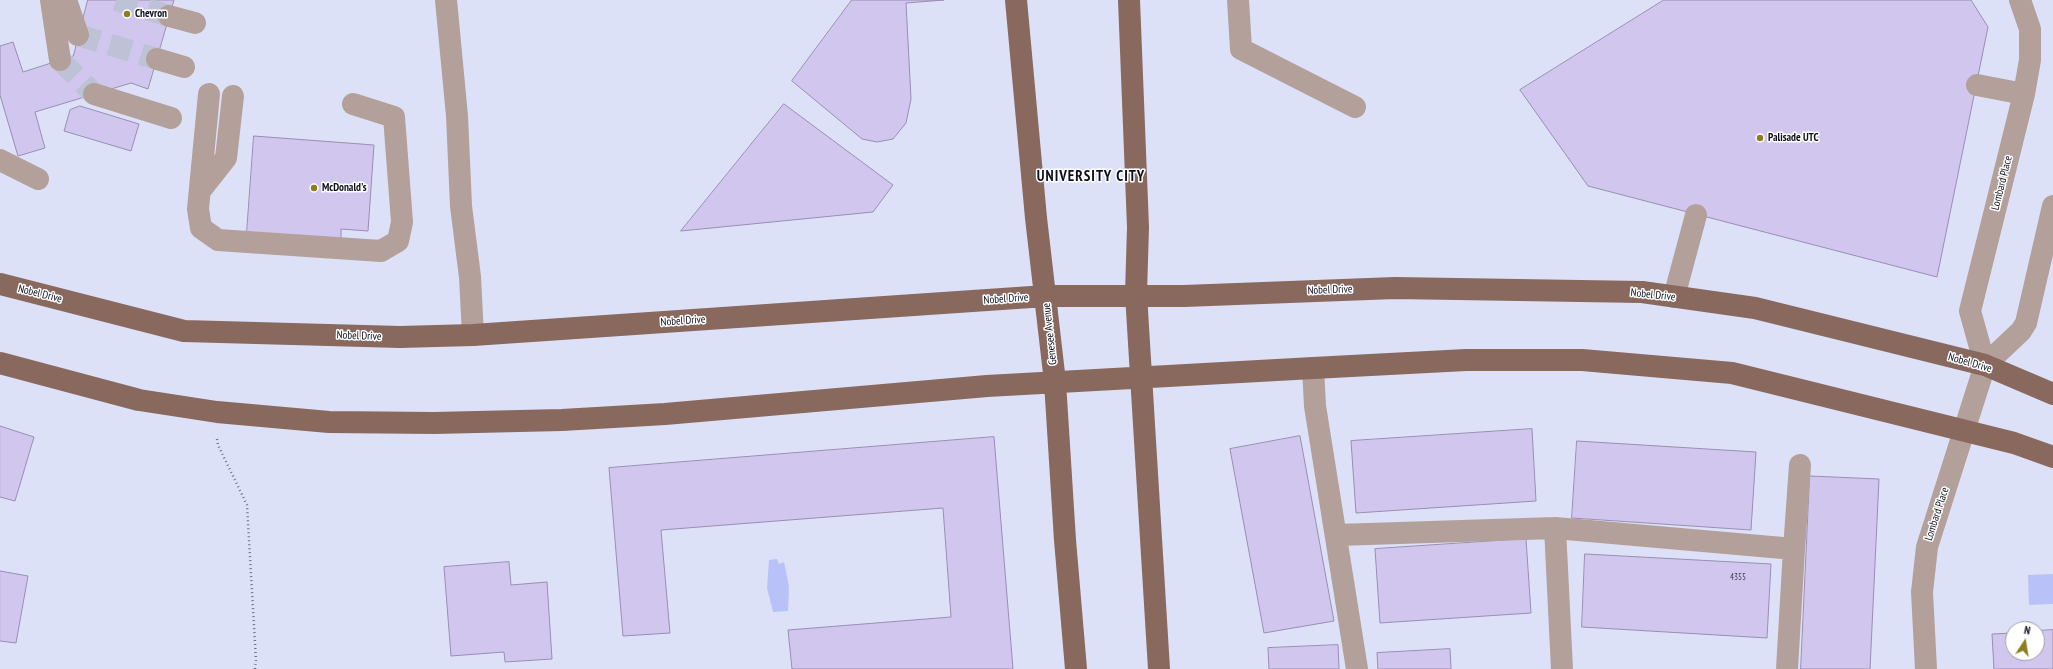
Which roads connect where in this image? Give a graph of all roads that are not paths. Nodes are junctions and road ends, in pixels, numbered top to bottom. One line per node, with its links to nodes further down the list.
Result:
1 (51, 0): 12 (street)
2 (66, 0): 10 (street)
3 (446, 0): 31 (street)
4 (1016, 0): 29 (main road, Genesee Avenue)
5 (1129, 0): 28 (main road)
6 (1238, 0): 20 (street)
7 (2020, 0): 17 (street, Lombard Place)
8 (169, 16): 9 (street)
9 (195, 23)
10 (78, 35)
11 (157, 59): 13 (street)
12 (60, 60)
13 (184, 67)
14 (1977, 85): 17 (street)
15 (94, 94): 21 (street)
16 (209, 94): 24 (street)
17 (2024, 94): 33 (street, Lombard Place)
18 (234, 96): 24 (street)
19 (353, 104): 24 (street)
20 (1355, 107)
21 (171, 118)
22 (0, 160): 23 (street)
23 (38, 180)
24 (200, 191)
25 (2053, 206): 33 (street, Lombard Place)
26 (1696, 215): 30 (street)
27 (0, 284): 31 (main road, Nobel Drive)
28 (1136, 294): 29 (main road, Nobel Drive); 30 (main road, Nobel Drive); 35 (main road)
29 (1046, 296): 31 (main road, Nobel Drive); 36 (main road, Genesee Avenue)
30 (1674, 297): 33 (main road, Nobel Drive)
31 (473, 335)
32 (0, 363): 36 (main road)
33 (1985, 365): 37 (main road, Nobel Drive); 38 (street, Lombard Place)
34 (1313, 368): 35 (main road); 38 (main road); 42 (street)
35 (1141, 378): 36 (main road); 45 (main road)
36 (1055, 382): 44 (main road, Genesee Avenue)
37 (2053, 394)
38 (1964, 430): 39 (main road); 49 (street, Lombard Place)
39 (2053, 457)
40 (1800, 466): 43 (street)
41 (1555, 528): 42 (street); 43 (street); 47 (street)
42 (1337, 535): 46 (street)
43 (1794, 549): 48 (street)
44 (1076, 669)
45 (1159, 669)
46 (1357, 669)
47 (1562, 669)
48 (1787, 669)
49 (1926, 669)

